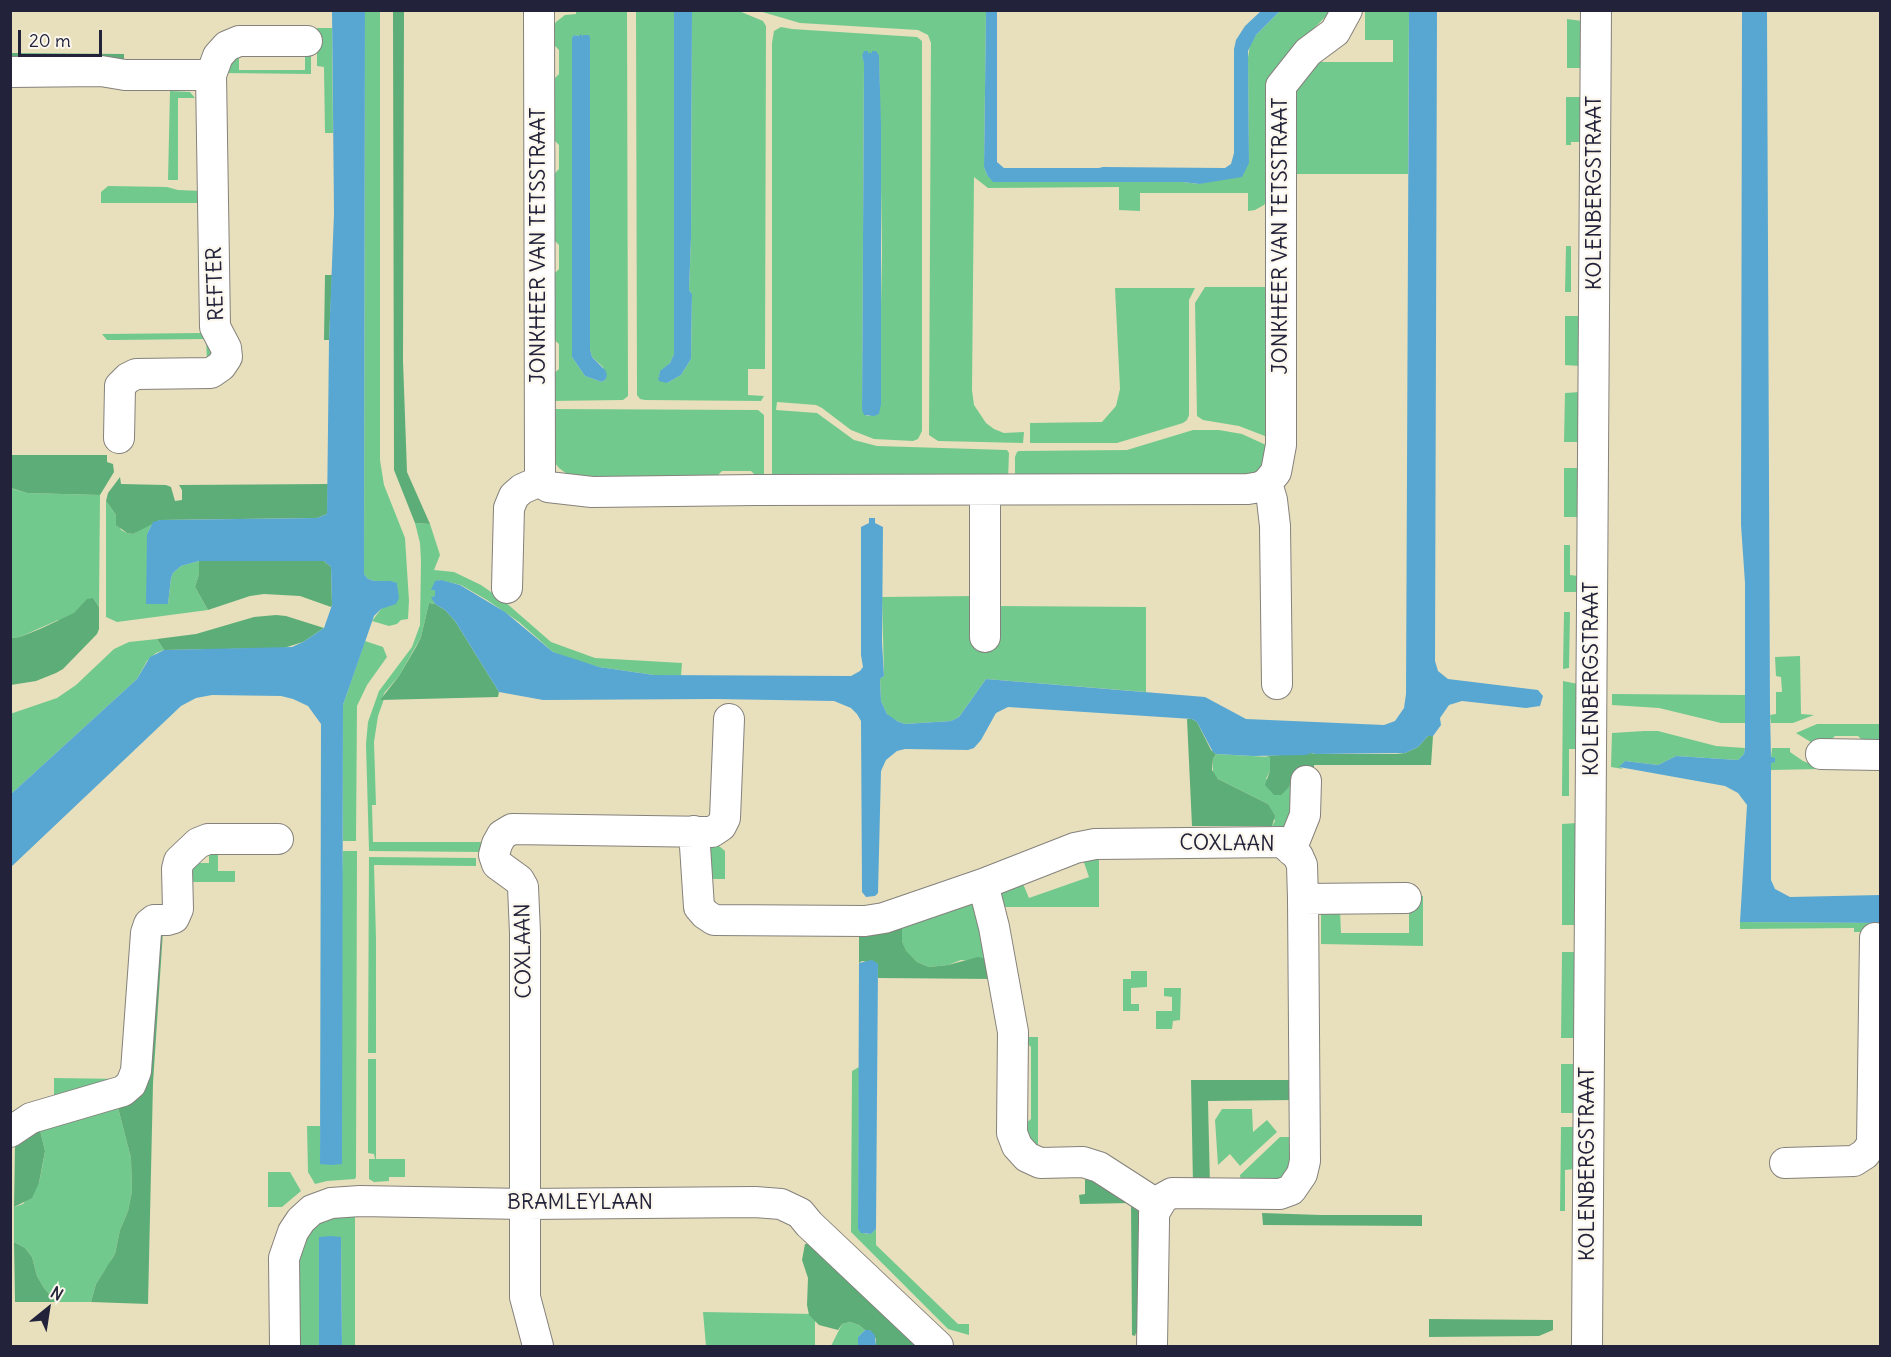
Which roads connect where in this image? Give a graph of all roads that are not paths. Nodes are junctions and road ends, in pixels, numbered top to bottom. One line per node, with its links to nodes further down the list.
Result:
1 (539, 10): 8 (street, JONKHEER VAN TETSSTRAAT)
2 (1347, 10): 9 (street, JONKHEER VAN TETSSTRAAT)
3 (1596, 10): 34 (street, KOLENBERGSTRAAT)
4 (307, 41): 6 (street, REFTER)
5 (10, 72): 6 (street)
6 (212, 75): 7 (street, REFTER)
7 (119, 438)
8 (540, 481): 10 (street); 11 (street)
9 (1267, 483): 10 (street); 13 (street)
10 (986, 490): 12 (street)
11 (507, 588)
12 (985, 637)
13 (1278, 684)
14 (729, 719): 18 (street, COXLAAN)
15 (1821, 754): 16 (street)
16 (1881, 755)
17 (1306, 781): 20 (street)
18 (694, 831): 21 (street, COXLAAN); 28 (street, COXLAAN)
19 (278, 839): 26 (street)
20 (1291, 850): 21 (street, COXLAAN); 23 (street, COXLAAN)
21 (983, 884): 29 (street)
22 (1406, 898): 23 (street)
23 (1304, 899): 29 (street, COXLAAN)
24 (1875, 938): 25 (street)
25 (1876, 1058): 27 (street)
26 (10, 1132)
27 (1785, 1163)
28 (525, 1204): 30 (street, BRAMLEYLAAN); 31 (street, COXLAAN); 32 (street, BRAMLEYLAAN)
29 (1158, 1205): 33 (street)
30 (285, 1347)
31 (538, 1347)
32 (938, 1347)
33 (1152, 1347)
34 (1587, 1347)

